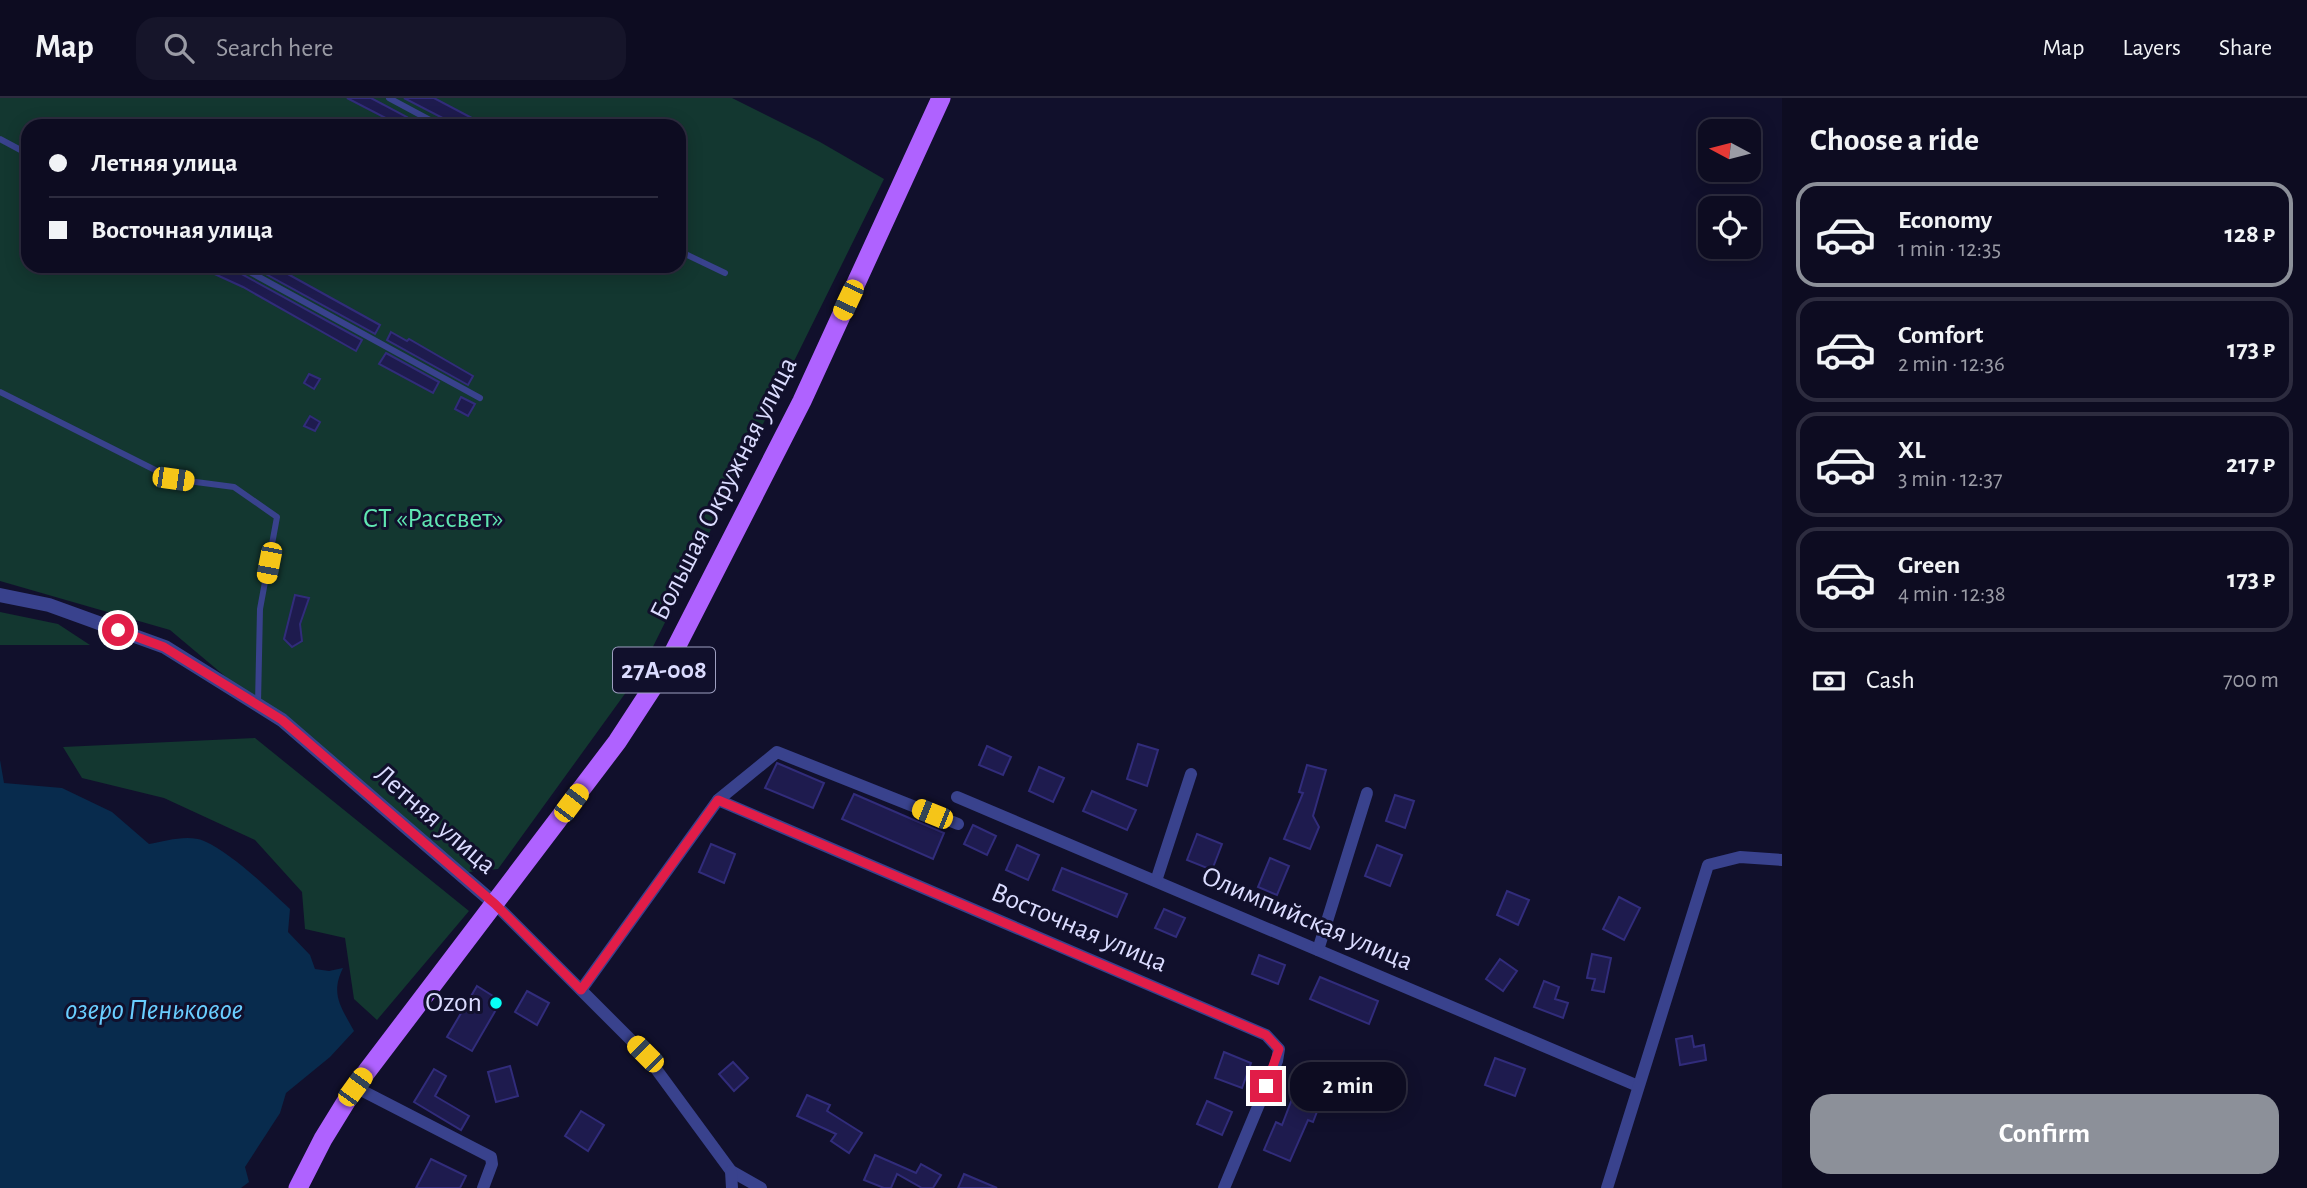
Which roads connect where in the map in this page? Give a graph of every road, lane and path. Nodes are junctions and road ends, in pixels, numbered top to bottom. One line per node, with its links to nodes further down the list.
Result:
1 (389, 98): 3 (lane)
2 (942, 98): 20 (main road, Большая Окружная улица / 27А-008)
3 (428, 119)
4 (0, 139): 5 (lane)
5 (21, 150)
6 (686, 254): 8 (lane)
7 (252, 273): 10 (lane)
8 (725, 273)
9 (0, 392): 12 (lane)
10 (480, 398)
11 (0, 595): 12 (street, Летняя улица)
12 (258, 705): 20 (street, Летняя улица)
13 (1191, 774): 19 (street)
14 (1367, 793): 21 (street)
15 (957, 797): 19 (street, Олимпийская улица)
16 (718, 800): 17 (street); 22 (street); 30 (street, Восточная улица)
17 (958, 824)
18 (1782, 860): 23 (street)
19 (1156, 881): 21 (street, Олимпийская улица)
20 (495, 904): 22 (street, Летняя улица); 24 (main road, Большая Окружная улица / 27А-008)
21 (1318, 950): 23 (street, Олимпийская улица)
22 (581, 990): 25 (street, Летняя улица)
23 (1639, 1086): 31 (street)
24 (355, 1087): 26 (main road, Большая Окружная улица / 27А-008); 27 (street)
25 (731, 1171): 28 (street); 29 (street, Летняя улица)
26 (298, 1188)
27 (483, 1188)
28 (732, 1188)
29 (761, 1188)
30 (1224, 1188)
31 (1607, 1188)

